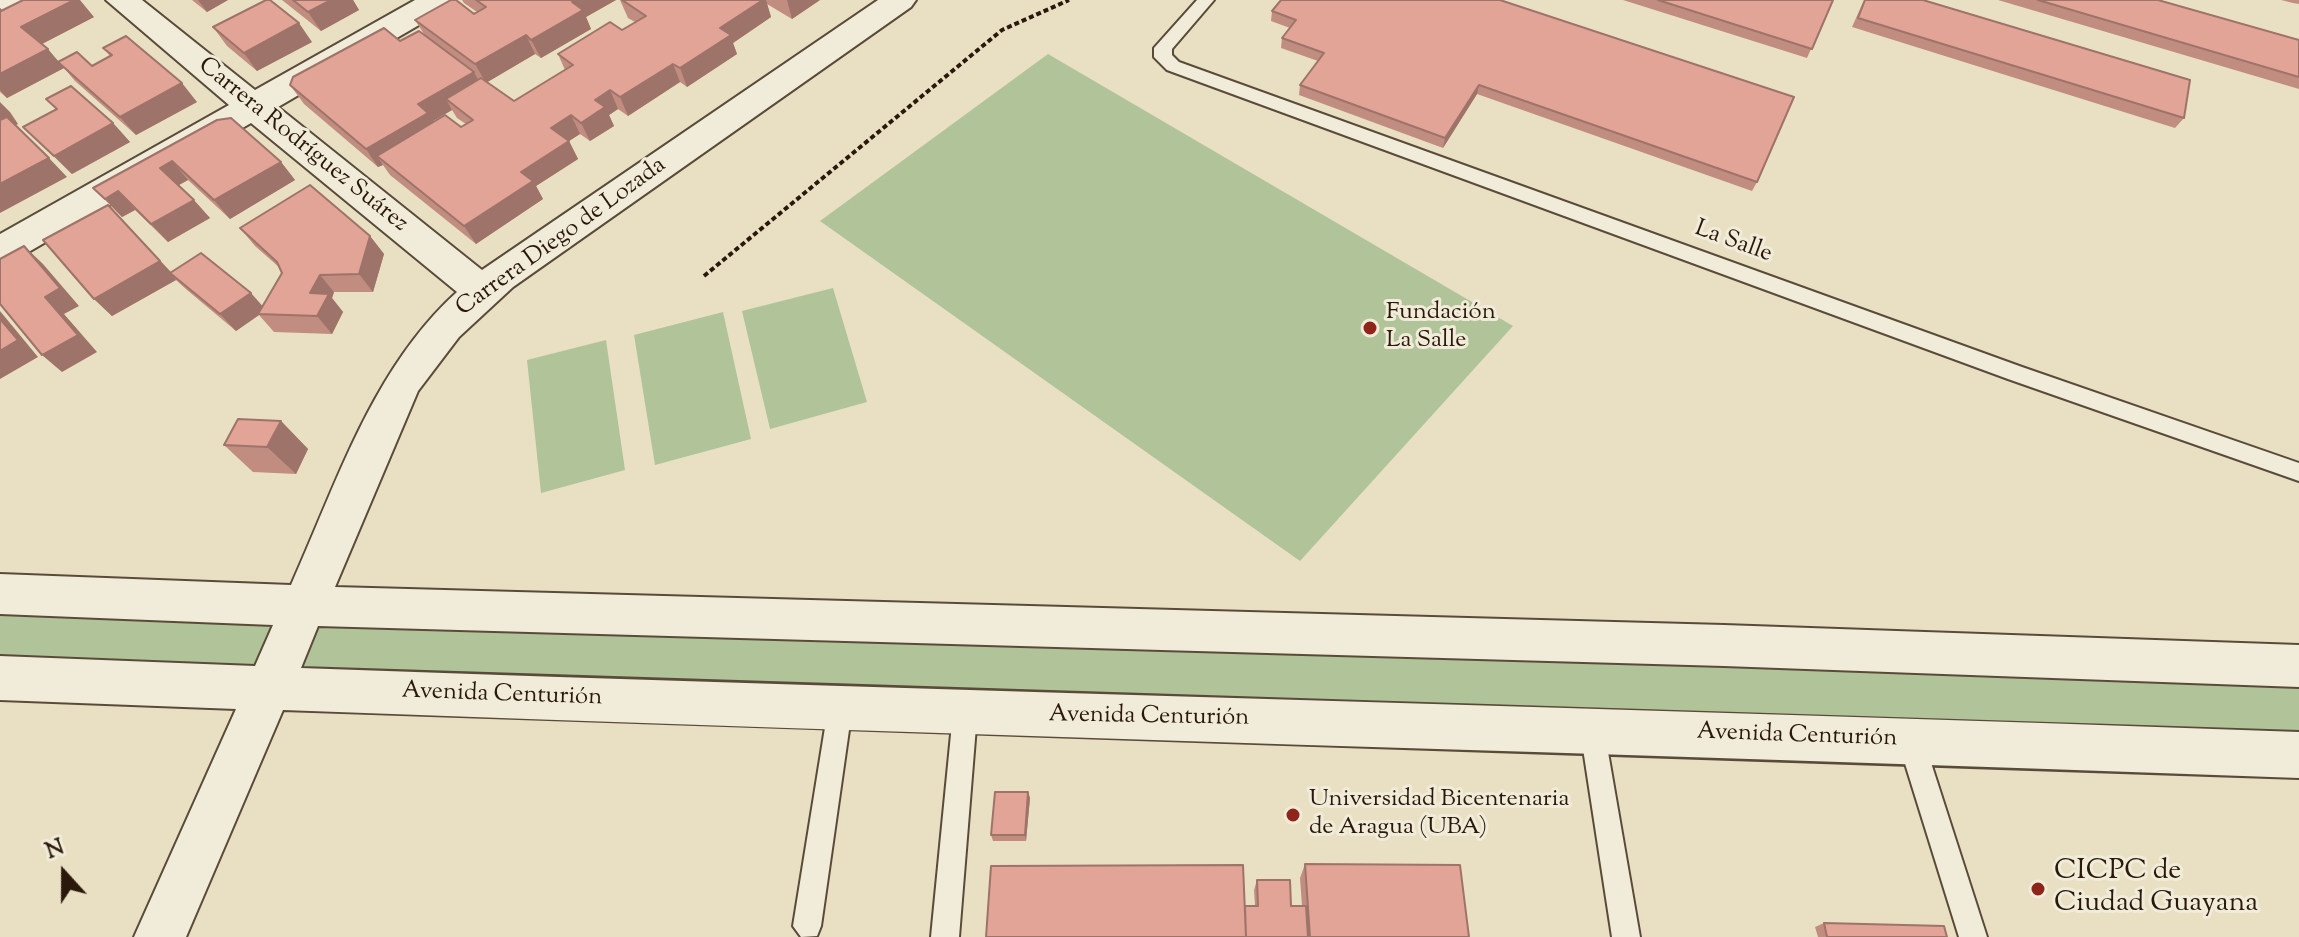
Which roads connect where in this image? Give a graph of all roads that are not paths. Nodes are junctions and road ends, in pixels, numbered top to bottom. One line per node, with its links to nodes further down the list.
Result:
1 (16, 0): 6 (street)
2 (122, 0): 7 (street, Carrera Rodríguez Suárez)
3 (439, 0): 7 (street)
4 (900, 0): 9 (street, Carrera Diego de Lozada)
5 (1206, 0): 10 (lane, La Salle)
6 (0, 8)
7 (253, 106): 8 (street); 9 (street, Carrera Rodríguez Suárez)
8 (0, 251)
9 (482, 291): 12 (street, Carrera Diego de Lozada)
10 (2299, 472)
11 (0, 594): 12 (street)
12 (306, 605): 13 (street); 15 (street, Carrera Diego de Lozada)
13 (2299, 666)
14 (0, 678): 15 (street, Avenida Centurión)
15 (268, 688): 16 (street, Avenida Centurión); 22 (street, Carrera Diego de Lozada)
16 (840, 709): 17 (street, Avenida Centurión); 21 (lane)
17 (965, 714): 18 (street, Avenida Centurión); 23 (lane)
18 (1592, 729): 19 (street, Avenida Centurión); 24 (lane)
19 (1911, 741): 20 (street, Avenida Centurión); 25 (lane)
20 (2299, 755)
21 (807, 926)
22 (160, 937)
23 (945, 937)
24 (1626, 937)
25 (1973, 937)

